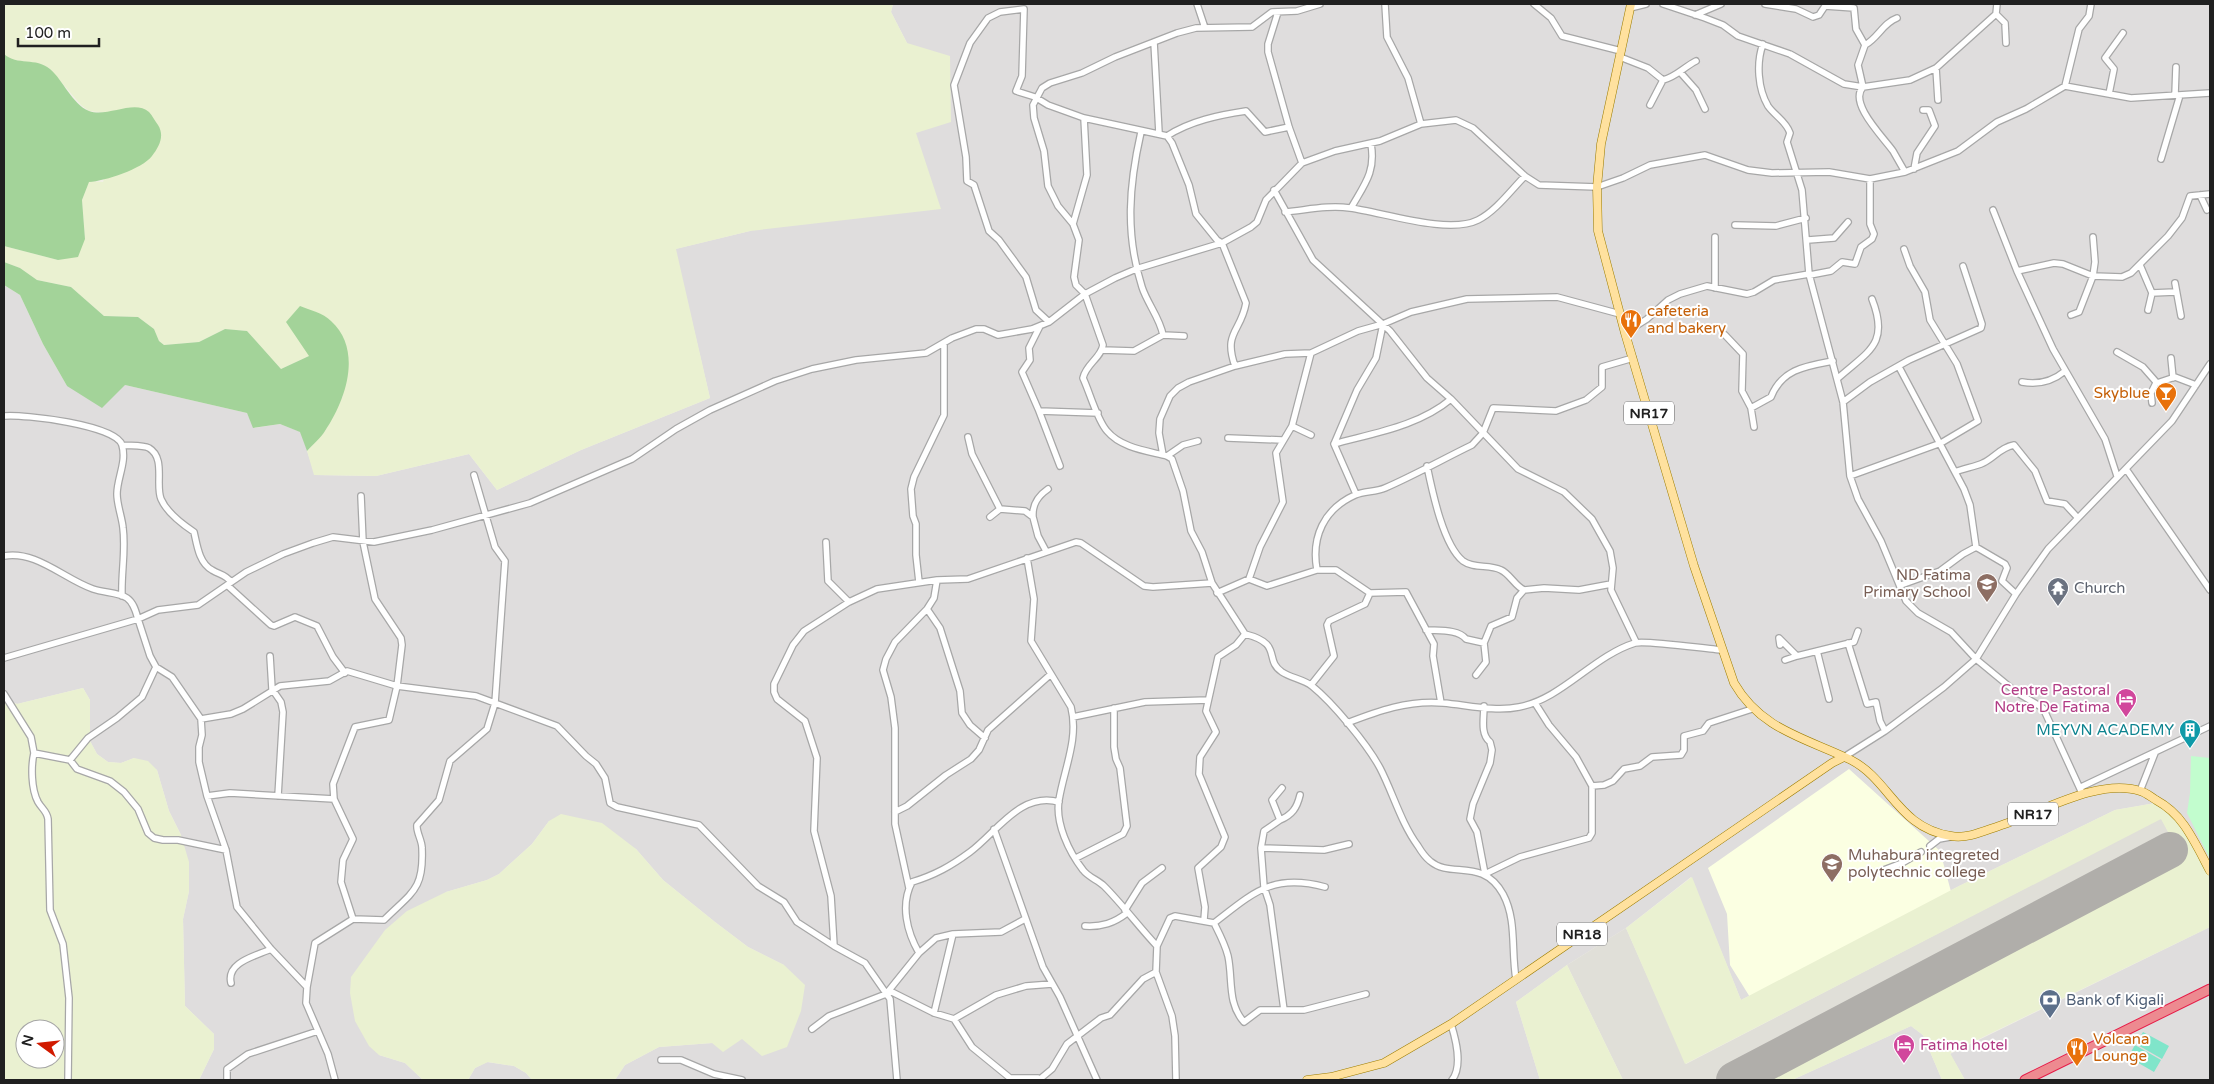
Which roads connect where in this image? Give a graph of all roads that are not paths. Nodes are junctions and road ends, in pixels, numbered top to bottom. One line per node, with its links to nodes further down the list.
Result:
1 (1197, 4): 17 (street)
2 (1320, 4): 13 (street)
3 (1385, 4): 40 (street)
4 (1534, 4): 23 (street)
5 (1646, 4): 12 (street)
6 (1663, 4): 15 (street)
7 (1721, 4): 15 (street)
8 (1765, 4): 11 (street)
9 (1997, 4): 14 (street)
10 (2090, 4): 29 (street)
11 (1825, 5): 22 (street)
12 (1631, 6): 23 (main road, NR17)
13 (1278, 12): 17 (street); 41 (street)
14 (1996, 14): 20 (street); 26 (street)
15 (1693, 16): 21 (street)
16 (1897, 18): 22 (street)
17 (1205, 28): 19 (street)
18 (2122, 33): 32 (street)
19 (1154, 42): 34 (street); 43 (street)
20 (2006, 43)
21 (1763, 44): 30 (street); 50 (street)
22 (1865, 45): 30 (street)
23 (1620, 54): 28 (street); 53 (main road, NR17)
24 (1696, 62): 27 (street)
25 (2176, 67): 33 (street)
26 (1936, 68): 30 (street); 35 (street)
27 (1680, 72): 28 (street); 37 (street)
28 (1663, 80): 36 (street)
29 (2064, 86): 32 (street); 48 (street)
30 (1863, 87): 49 (street)
31 (2210, 93): 33 (street)
32 (2110, 94): 33 (street)
33 (2178, 95): 46 (street)
34 (1036, 96): 39 (street); 63 (street); 86 (street)
35 (1938, 100)
36 (1650, 105)
37 (1705, 109)
38 (1923, 110): 48 (street)
39 (1084, 118): 42 (street); 63 (street)
40 (1421, 124): 45 (street); 51 (street)
41 (1289, 127): 44 (street); 47 (street)
42 (1141, 132): 43 (street); 72 (street)
43 (1159, 133): 44 (street)
44 (1167, 136): 68 (street)
45 (1371, 144): 47 (street); 57 (street)
46 (2161, 159)
47 (1302, 163): 54 (street)
48 (1914, 169): 49 (street)
49 (1905, 172): 52 (street)
50 (1799, 174): 52 (street); 53 (street); 61 (street)
51 (1525, 176): 53 (street); 57 (street)
52 (1870, 179): 74 (street)
53 (1597, 186): 83 (main road, NR17)
54 (1274, 190): 60 (street); 68 (street)
55 (2210, 194): 56 (street)
56 (2200, 195): 59 (street); 70 (street)
57 (1351, 208): 60 (street)
58 (1993, 210): 73 (street)
59 (2207, 210)
60 (1285, 212): 87 (street)
61 (1806, 218): 64 (street); 67 (street)
62 (1848, 222): 67 (street)
63 (1073, 224): 80 (street)
64 (1735, 225)
65 (1715, 237): 77 (street)
66 (2093, 237): 75 (street)
67 (1808, 240): 74 (street)
68 (1222, 243): 72 (street); 102 (street)
69 (1904, 249): 94 (street)
70 (2140, 265): 75 (street); 79 (street)
71 (1963, 266): 94 (street)
72 (1136, 269): 80 (street); 91 (street)
73 (2017, 271): 75 (street); 104 (street)
74 (1810, 274): 77 (street); 100 (street)
75 (2093, 276): 84 (street)
76 (2175, 283): 78 (street)
77 (1715, 288): 89 (street)
78 (2175, 292): 79 (street); 85 (street)
79 (2152, 293): 82 (street)
80 (1085, 294): 86 (street); 95 (street)
81 (1872, 299): 106 (street)
82 (2148, 310)
83 (1620, 314): 87 (street); 89 (main road, NR17)
84 (2071, 315)
85 (2181, 316)
86 (1048, 322): 88 (street)
87 (1383, 324): 97 (street); 110 (street); 126 (street)
88 (1041, 325): 93 (street); 114 (street)
89 (1624, 333): 98 (main road, NR17)
90 (1725, 335): 113 (street)
91 (1163, 336): 92 (street); 95 (street)
92 (1184, 336)
93 (944, 343): 140 (street); 153 (street)
94 (1943, 344): 103 (street); 125 (street)
95 (1102, 350): 115 (street)
96 (2118, 352): 108 (street)
97 (1311, 353): 102 (street); 117 (street)
98 (1633, 358): 119 (street); 174 (main road, NR17)
99 (2171, 358): 105 (street)
100 (1833, 361): 106 (street); 113 (street)
101 (2210, 364): 109 (street)
102 (1235, 366): 128 (street)
103 (1899, 367): 111 (street); 125 (street)
104 (2065, 371): 107 (street); 135 (street)
105 (2173, 378): 108 (street); 109 (street)
106 (1837, 379): 111 (street)
107 (2022, 382)
108 (2156, 383): 112 (street)
109 (2196, 385): 131 (street)
110 (1451, 399): 119 (street); 126 (street)
111 (1843, 402): 134 (street)
112 (2152, 403)
113 (1751, 408): 118 (street)
114 (1038, 411): 115 (street); 129 (street)
115 (1098, 413): 128 (street)
116 (4, 416): 127 (street)
117 (1292, 426): 120 (street); 123 (street)
118 (1754, 427)
119 (1483, 433): 130 (street); 156 (street)
120 (1311, 435)
121 (968, 437): 139 (street)
122 (1228, 438): 123 (street)
123 (1282, 440): 151 (street)
124 (1198, 441): 128 (street)
125 (1941, 443): 132 (street); 134 (street)
126 (1334, 444): 137 (street)
127 (122, 445): 155 (street); 163 (street)
128 (1165, 455): 154 (street)
129 (1060, 466)
130 (1427, 466): 137 (street); 158 (street)
131 (2126, 469): 135 (street); 159 (street)
132 (1955, 472): 143 (street); 146 (street)
133 (474, 475): 140 (street)
134 (1850, 476): 157 (street)
135 (2117, 476): 143 (street)
136 (1048, 489): 142 (street)
137 (1356, 494): 150 (street)
138 (361, 496): 144 (street)
139 (1000, 509): 141 (street); 142 (street)
140 (484, 514): 144 (street); 193 (street)
141 (990, 517)
142 (1034, 517): 147 (street)
143 (2077, 517): 162 (street)
144 (363, 542): 155 (street); 186 (street)
145 (826, 542): 164 (street)
146 (1976, 547): 157 (street); 162 (street)
147 (1046, 551): 149 (street); 154 (street)
148 (4, 556): 163 (street)
149 (1027, 558): 152 (street); 183 (street)
150 (1317, 570): 151 (street); 161 (street)
151 (1249, 579): 160 (street)
152 (937, 580): 153 (street); 165 (street)
153 (919, 582): 164 (street)
154 (1212, 582): 160 (street)
155 (229, 584): 166 (street); 182 (street)
156 (1610, 584): 158 (street); 170 (street)
157 (1901, 585): 179 (street)
158 (1524, 590): 171 (street)
159 (2210, 590)
160 (1217, 593): 169 (street)
161 (1370, 593): 167 (street); 185 (street)
162 (2016, 594): 179 (street)
163 (122, 596): 166 (street)
164 (849, 602): 240 (street)
165 (927, 609): 202 (street); 216 (street)
166 (138, 618): 178 (street); 181 (street)
167 (1426, 630): 171 (street); 191 (street)
168 (1858, 631): 172 (street)
169 (1245, 634): 185 (street); 190 (street)
170 (1636, 642): 174 (street); 192 (street)
171 (1484, 643): 184 (street)
172 (1848, 644): 175 (street); 201 (street)
173 (1780, 645): 177 (street)
174 (1722, 650): 196 (main road, NR17)
175 (1817, 651): 177 (street); 189 (street)
176 (270, 656): 187 (street)
177 (1797, 656): 180 (street)
178 (4, 658)
179 (1976, 659): 201 (street); 209 (street)
180 (1785, 660)
181 (156, 666): 198 (street); 206 (street)
182 (344, 673): 186 (street); 187 (street)
183 (1051, 674): 197 (street); 202 (street)
184 (1476, 675)
185 (1311, 685): 199 (street)
186 (397, 686): 193 (street); 214 (street)
187 (272, 689): 198 (street); 213 (street)
188 (4, 694): 203 (street)
189 (1829, 699)
190 (1208, 700): 195 (street); 236 (street)
191 (1441, 703): 194 (street); 199 (street)
192 (1536, 703): 194 (street); 207 (street)
193 (495, 704): 234 (street); 240 (street)
194 (1484, 706): 229 (street)
195 (1114, 708): 197 (street); 225 (street)
196 (1752, 709): 205 (main road, NR17); 207 (street)
197 (1073, 717): 215 (street)
198 (201, 719): 212 (street)
199 (1347, 724): 229 (street)
200 (2210, 726): 204 (street)
201 (1885, 731): 205 (street)
202 (985, 738): 216 (street)
203 (34, 753): 206 (street); 261 (street)
204 (2155, 753): 209 (street); 210 (street)
205 (1844, 757): 219 (main road, NR17); 245 (main road, NR18)
206 (70, 760): 223 (street)
207 (1592, 786): 229 (street)
208 (1282, 788): 217 (street)
209 (2081, 790): 210 (main road, NR17); 219 (main road, NR17)
210 (2140, 791): 228 (main road, NR17)
211 (1300, 795): 217 (street)
212 (207, 796): 213 (street); 223 (street)
213 (278, 796): 214 (street)
214 (334, 798): 234 (street)
215 (1059, 802): 218 (street); 225 (street)
216 (895, 812): 231 (street)
217 (1280, 820): 222 (street)
218 (994, 829): 231 (street); 235 (street)
219 (1952, 837): 221 (street)
220 (1349, 844): 222 (street)
221 (1930, 846)
222 (1260, 848): 232 (street)
223 (226, 850): 242 (street)
224 (1921, 852): 227 (street)
225 (1076, 858): 233 (street)
226 (1162, 868): 233 (street)
227 (1881, 871)
228 (2210, 871)
229 (1485, 874): 245 (street)
230 (1325, 887): 232 (street)
231 (909, 888): 243 (street)
232 (1264, 888): 237 (street); 252 (street)
233 (1126, 912): 238 (street); 241 (street)
234 (353, 919): 248 (street)
235 (1025, 919): 239 (street); 247 (street)
236 (1204, 920): 237 (street); 241 (street)
237 (1214, 924): 252 (street)
238 (1085, 926)
239 (953, 934): 243 (street); 253 (street)
240 (834, 946): 250 (street)
241 (1157, 946): 244 (street)
242 (271, 949): 246 (street); 248 (street)
243 (919, 953): 250 (street)
244 (1156, 972): 258 (street); 268 (street)
245 (1516, 979): 255 (main road, NR18)
246 (231, 983)
247 (1052, 984): 254 (street); 258 (street)
248 (307, 986): 257 (street)
249 (2210, 988): 271 (highway)
250 (888, 993): 253 (street); 256 (street); 265 (street)
251 (1366, 994): 252 (street)
252 (1284, 1010)
253 (934, 1013): 254 (street)
254 (954, 1019): 266 (street)
255 (1451, 1024): 260 (main road, NR18); 270 (street)
256 (812, 1029)
257 (318, 1031): 262 (street); 263 (street)
258 (1077, 1036): 266 (street); 267 (street)
259 (662, 1060): 264 (street)
260 (1332, 1079): 269 (main road, NR18)
261 (68, 1080)
262 (227, 1080)
263 (335, 1080)
264 (742, 1080)
265 (897, 1080)
266 (1040, 1080)
267 (1098, 1080)
268 (1176, 1080)
269 (1307, 1080)
270 (1452, 1080)
271 (2025, 1080)

